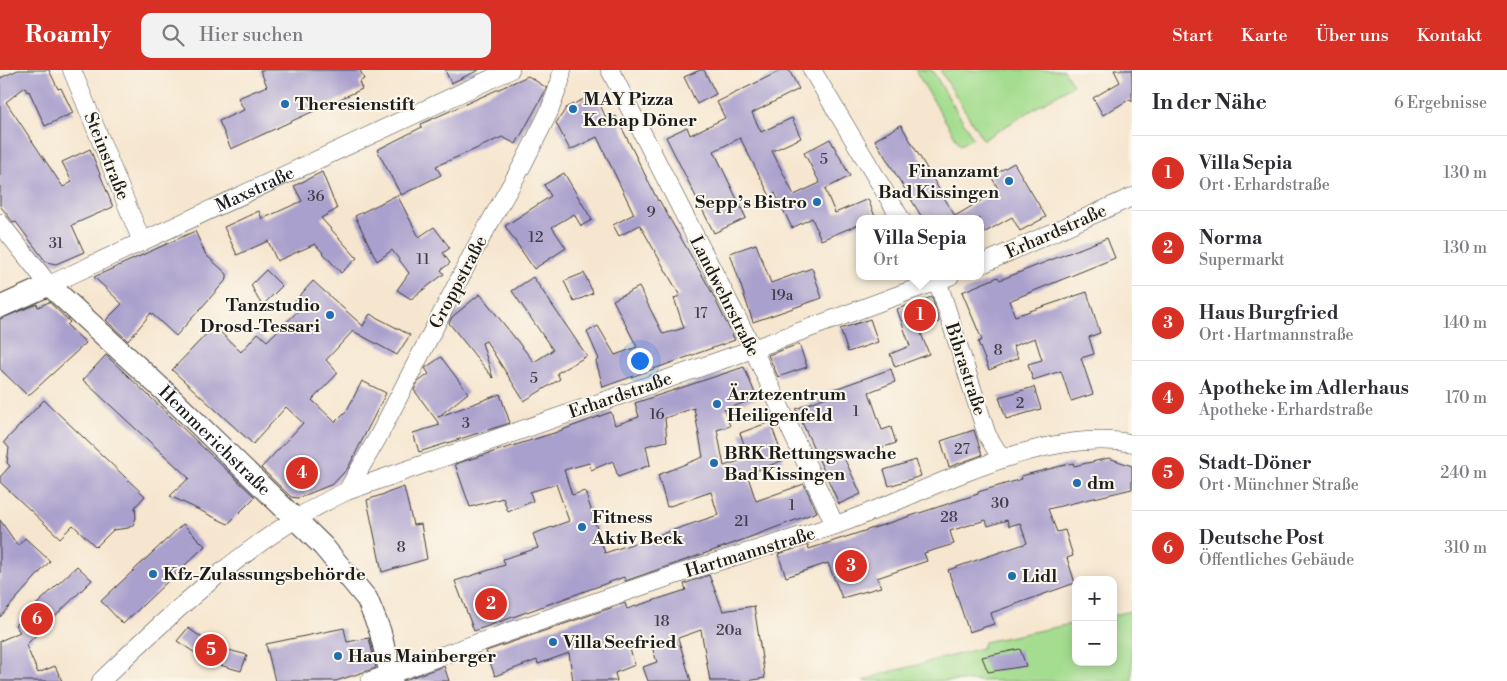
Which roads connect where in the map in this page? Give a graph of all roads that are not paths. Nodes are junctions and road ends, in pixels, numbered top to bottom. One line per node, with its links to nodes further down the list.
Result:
1 (72, 70): 9 (street, Steinstraße)
2 (510, 70): 9 (street, Maxstraße)
3 (562, 70): 18 (street, Groppstraße)
4 (610, 70): 15 (street, Landwehrstraße)
5 (812, 70): 7 (street)
6 (1132, 197): 10 (street, Erhardstraße)
7 (899, 215)
8 (0, 223): 13 (street, Hemmerichstraße)
9 (142, 242): 13 (street, Maxstraße)
10 (984, 263)
11 (936, 280): 15 (street, Erhardstraße)
12 (942, 280): 17 (street, Bibrastraße)
13 (49, 285): 14 (street, Maxstraße); 19 (street, Hemmerichstraße)
14 (0, 307)
15 (753, 349): 18 (street, Erhardstraße); 20 (street, Landwehrstraße)
16 (1132, 442): 17 (street, Hartmannstraße)
17 (1002, 459): 20 (street, Hartmannstraße)
18 (347, 491): 19 (street, Erhardstraße)
19 (293, 520): 21 (street, Hemmerichstraße); 22 (street, Erhardstraße)
20 (835, 525): 21 (street, Hartmannstraße)
21 (392, 677): 23 (street, Hartmannstraße)
22 (101, 681)
23 (370, 681)

